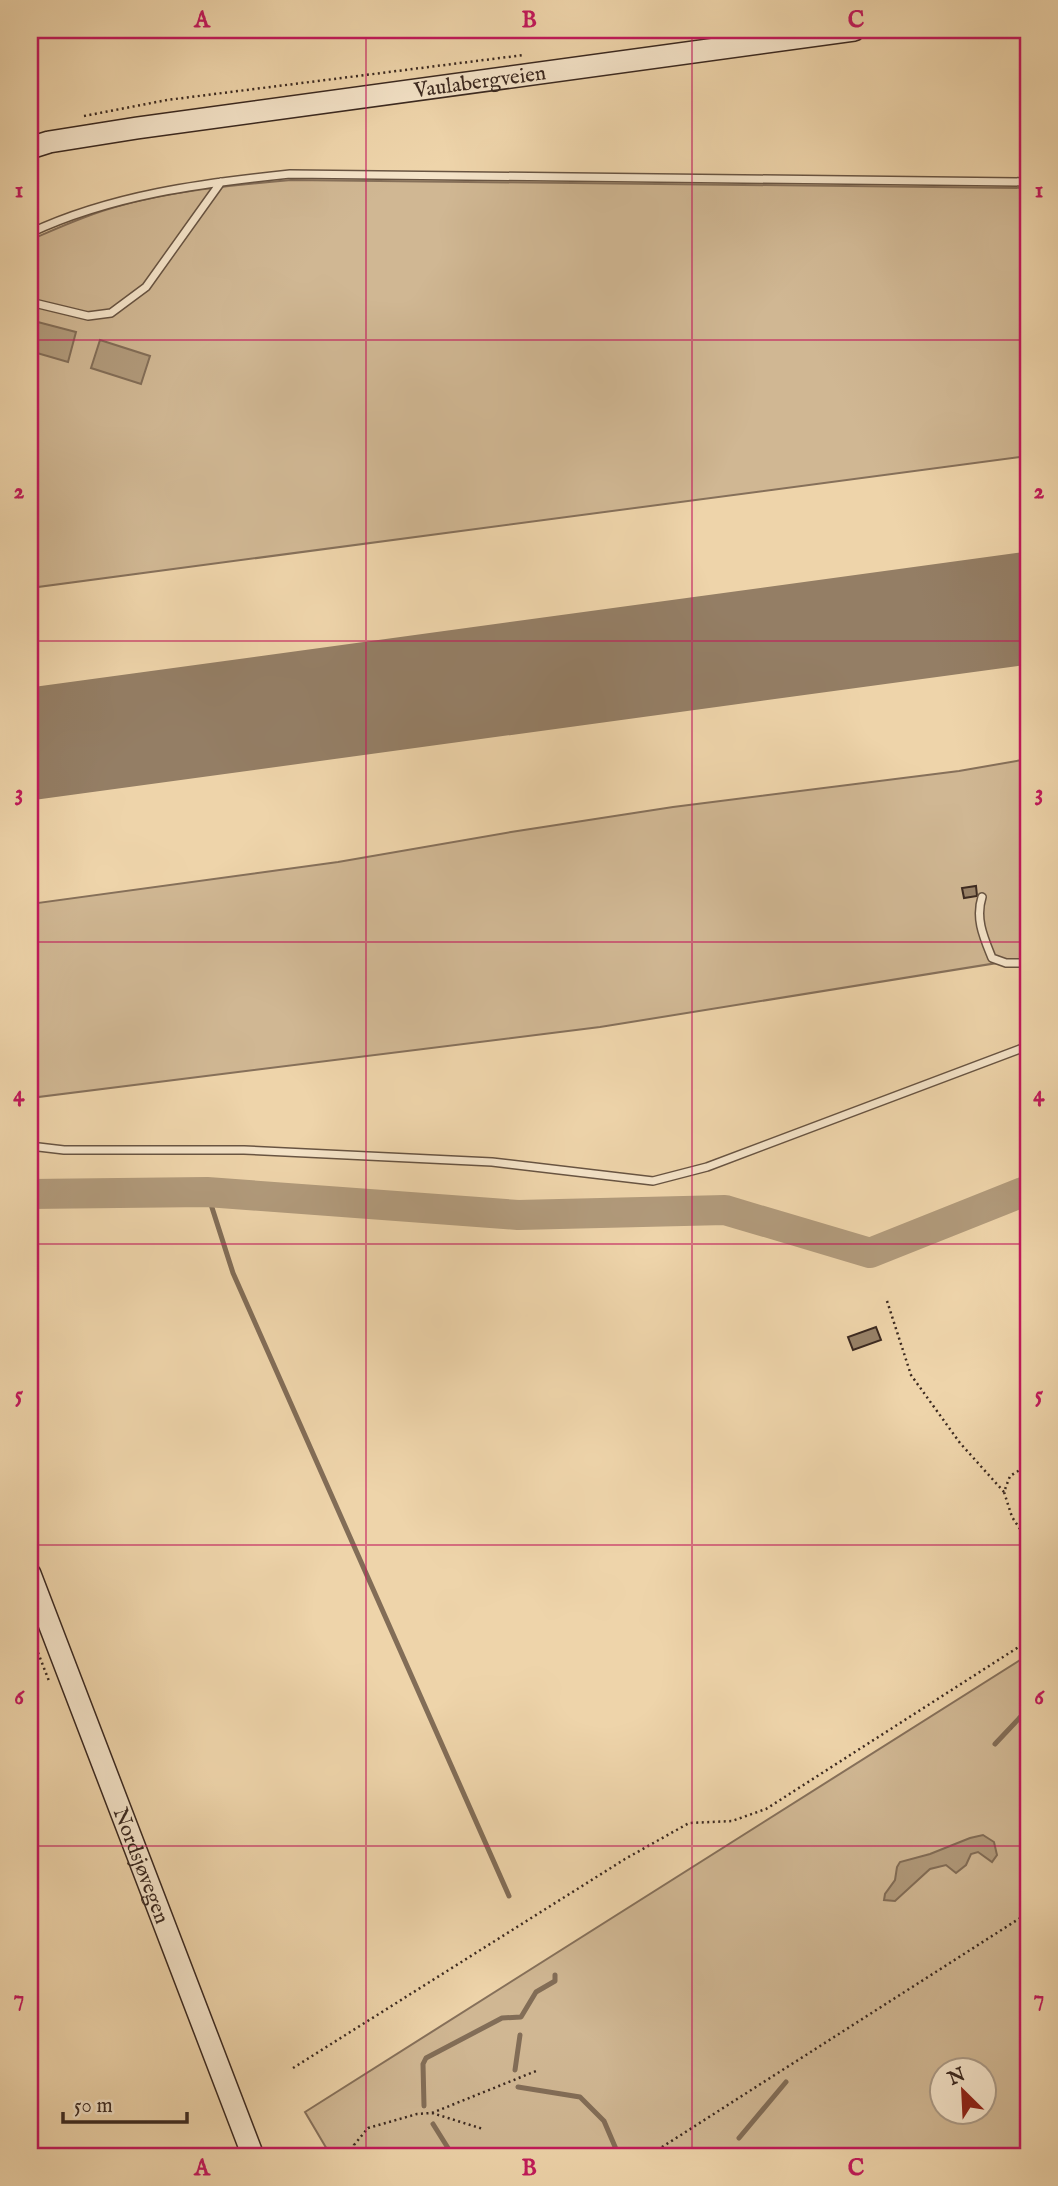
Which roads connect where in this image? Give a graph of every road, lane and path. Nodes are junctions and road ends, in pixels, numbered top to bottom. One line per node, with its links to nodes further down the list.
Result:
1 (854, 30): 2 (main road, Vaulabergveien)
2 (781, 34): 5 (main road, Vaulabergveien)
3 (524, 54): 4 (path)
4 (76, 117)
5 (104, 134): 6 (main road, Vaulabergveien); 7 (main road, Vaulabergveien)
6 (30, 148)
7 (30, 163)
8 (222, 181): 9 (lane); 10 (lane); 11 (lane)
9 (1028, 182)
10 (30, 233)
11 (30, 302)
12 (982, 897): 13 (lane)
13 (1028, 963)
14 (1028, 1046): 15 (lane)
15 (30, 1146)
16 (887, 1301): 18 (path)
17 (1028, 1465): 18 (path)
18 (1003, 1492): 19 (path)
19 (1028, 1541)
20 (30, 1574): 27 (main road, Nordsjøvegen)
21 (1028, 1642): 23 (path)
22 (1028, 1913): 29 (path)
23 (293, 2068)
24 (536, 2071): 25 (path)
25 (432, 2113): 26 (path); 28 (path)
26 (483, 2129)
27 (253, 2156)
28 (355, 2156)
29 (648, 2156)

